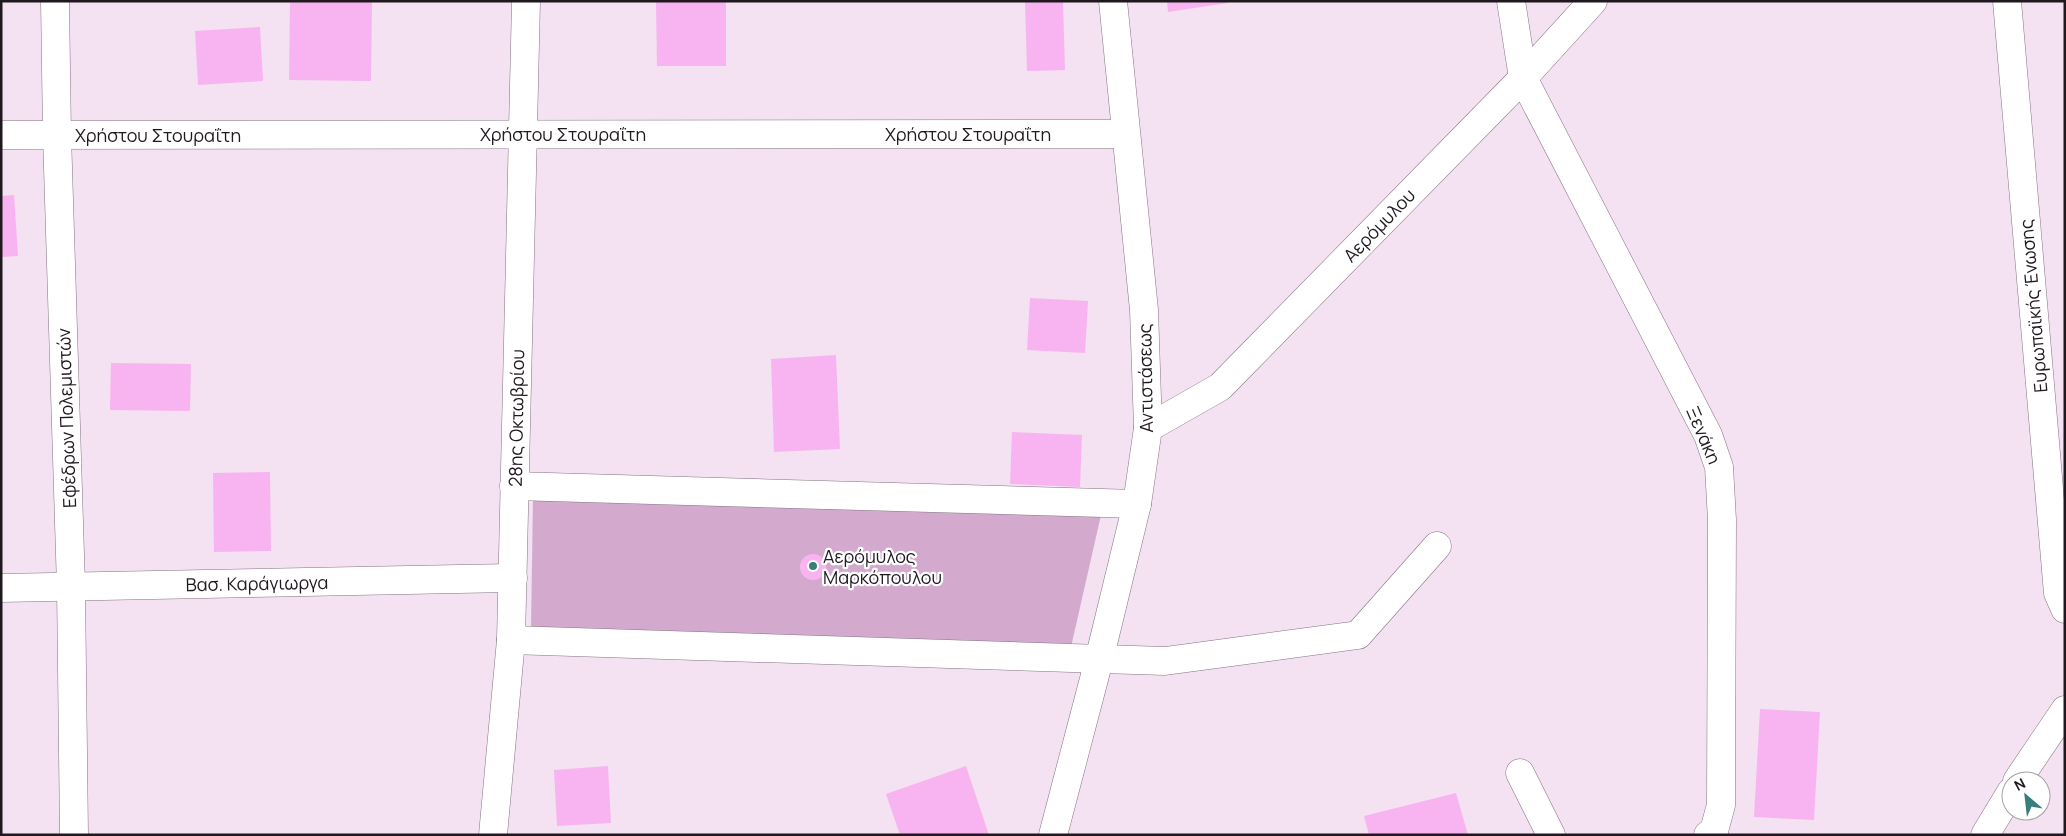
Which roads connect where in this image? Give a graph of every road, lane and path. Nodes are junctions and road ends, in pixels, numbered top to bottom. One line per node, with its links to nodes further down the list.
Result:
1 (55, 1): 11 (street, Εφέδρων Πολεμιστών)
2 (526, 1): 8 (street, 28ης Οκτωβρίου)
3 (1113, 1): 9 (street, Αντιστάσεως)
4 (1512, 1): 7 (street, Ξενάκη)
5 (1593, 1): 7 (street, Αερόμυλου)
6 (2007, 1): 19 (street, Ευρωπαϊκής Ένωσης)
7 (1523, 78): 12 (street, Αερόμυλου); 26 (street, Ξενάκη)
8 (522, 134): 9 (street, Χρήστου Στουραΐτη); 11 (street, Χρήστου Στουραΐτη); 13 (street, 28ης Οκτωβρίου)
9 (1125, 134): 12 (street, Αντιστάσεως)
10 (1, 135): 11 (street, Χρήστου Στουραΐτη)
11 (57, 135): 17 (street, Εφέδρων Πολεμιστών)
12 (1148, 428): 14 (street, Αντιστάσεως)
13 (514, 486): 14 (street); 16 (street, 28ης Οκτωβρίου)
14 (1137, 504): 21 (street, Αντιστάσεως)
15 (1437, 546): 21 (street)
16 (513, 578): 17 (street, Βασ. Καράγιωργα); 20 (street, 28ης Οκτωβρίου)
17 (71, 586): 18 (street, Βασ. Καράγιωργα); 27 (street, Εφέδρων Πολεμιστών)
18 (1, 588)
19 (2065, 609)
20 (511, 640): 21 (street); 28 (street, 28ης Οκτωβρίου)
21 (1099, 660): 29 (street, Αντιστάσεως)
22 (2065, 710): 23 (street)
23 (2025, 771)
24 (1520, 773): 30 (street)
25 (2001, 809): 31 (street)
26 (1711, 833)
27 (74, 835)
28 (493, 835)
29 (1053, 835)
30 (1551, 835)
31 (1985, 835)

